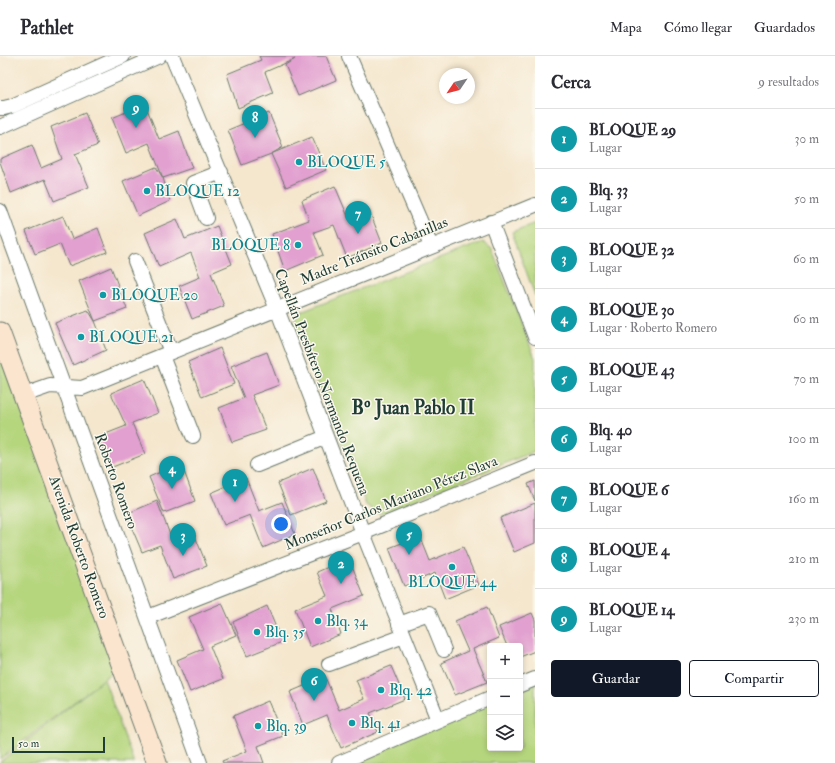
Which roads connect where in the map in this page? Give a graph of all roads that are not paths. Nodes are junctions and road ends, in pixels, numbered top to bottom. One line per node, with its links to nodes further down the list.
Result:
1 (123, 56): 5 (street)
2 (159, 56): 6 (street)
3 (172, 56): 7 (street, Capellán Presbítero Normando Requena)
4 (349, 56): 12 (street)
5 (0, 108)
6 (0, 127)
7 (220, 172): 10 (street); 14 (street, Capellán Presbítero Normando Requena)
8 (535, 205): 11 (street, Madre Tránsito Cabanillas)
9 (0, 210): 18 (street, Roberto Romero)
10 (206, 218)
11 (491, 222): 12 (street, Madre Tránsito Cabanillas); 16 (street)
12 (431, 246): 14 (street, Madre Tránsito Cabanillas)
13 (135, 261): 17 (street)
14 (277, 309): 17 (street, Madre Tránsito Cabanillas); 21 (street, Capellán Presbítero Normando Requena)
15 (0, 332): 19 (main road, Avenida Roberto Romero)
16 (535, 337)
17 (166, 354): 18 (street, Madre Tránsito Cabanillas); 20 (street)
18 (64, 387): 19 (street, Madre Tránsito Cabanillas); 25 (street, Roberto Romero)
19 (24, 395): 33 (main road, Avenida Roberto Romero)
20 (193, 436)
21 (326, 437): 23 (street); 24 (street, Capellán Presbítero Normando Requena)
22 (535, 463): 24 (street, Monseñor Carlos Mariano Pérez Slava)
23 (257, 465)
24 (363, 534): 25 (street, Monseñor Carlos Mariano Pérez Slava); 26 (street, Capellán Presbítero Normando Requena)
25 (148, 617): 34 (street, Roberto Romero)
26 (402, 630): 27 (street); 28 (street); 32 (street, Capellán Presbítero Normando Requena)
27 (444, 650)
28 (329, 664)
29 (535, 679): 30 (street)
30 (523, 684)
31 (487, 699): 32 (street)
32 (438, 720): 35 (street)
33 (157, 763)
34 (200, 763)
35 (339, 763)

